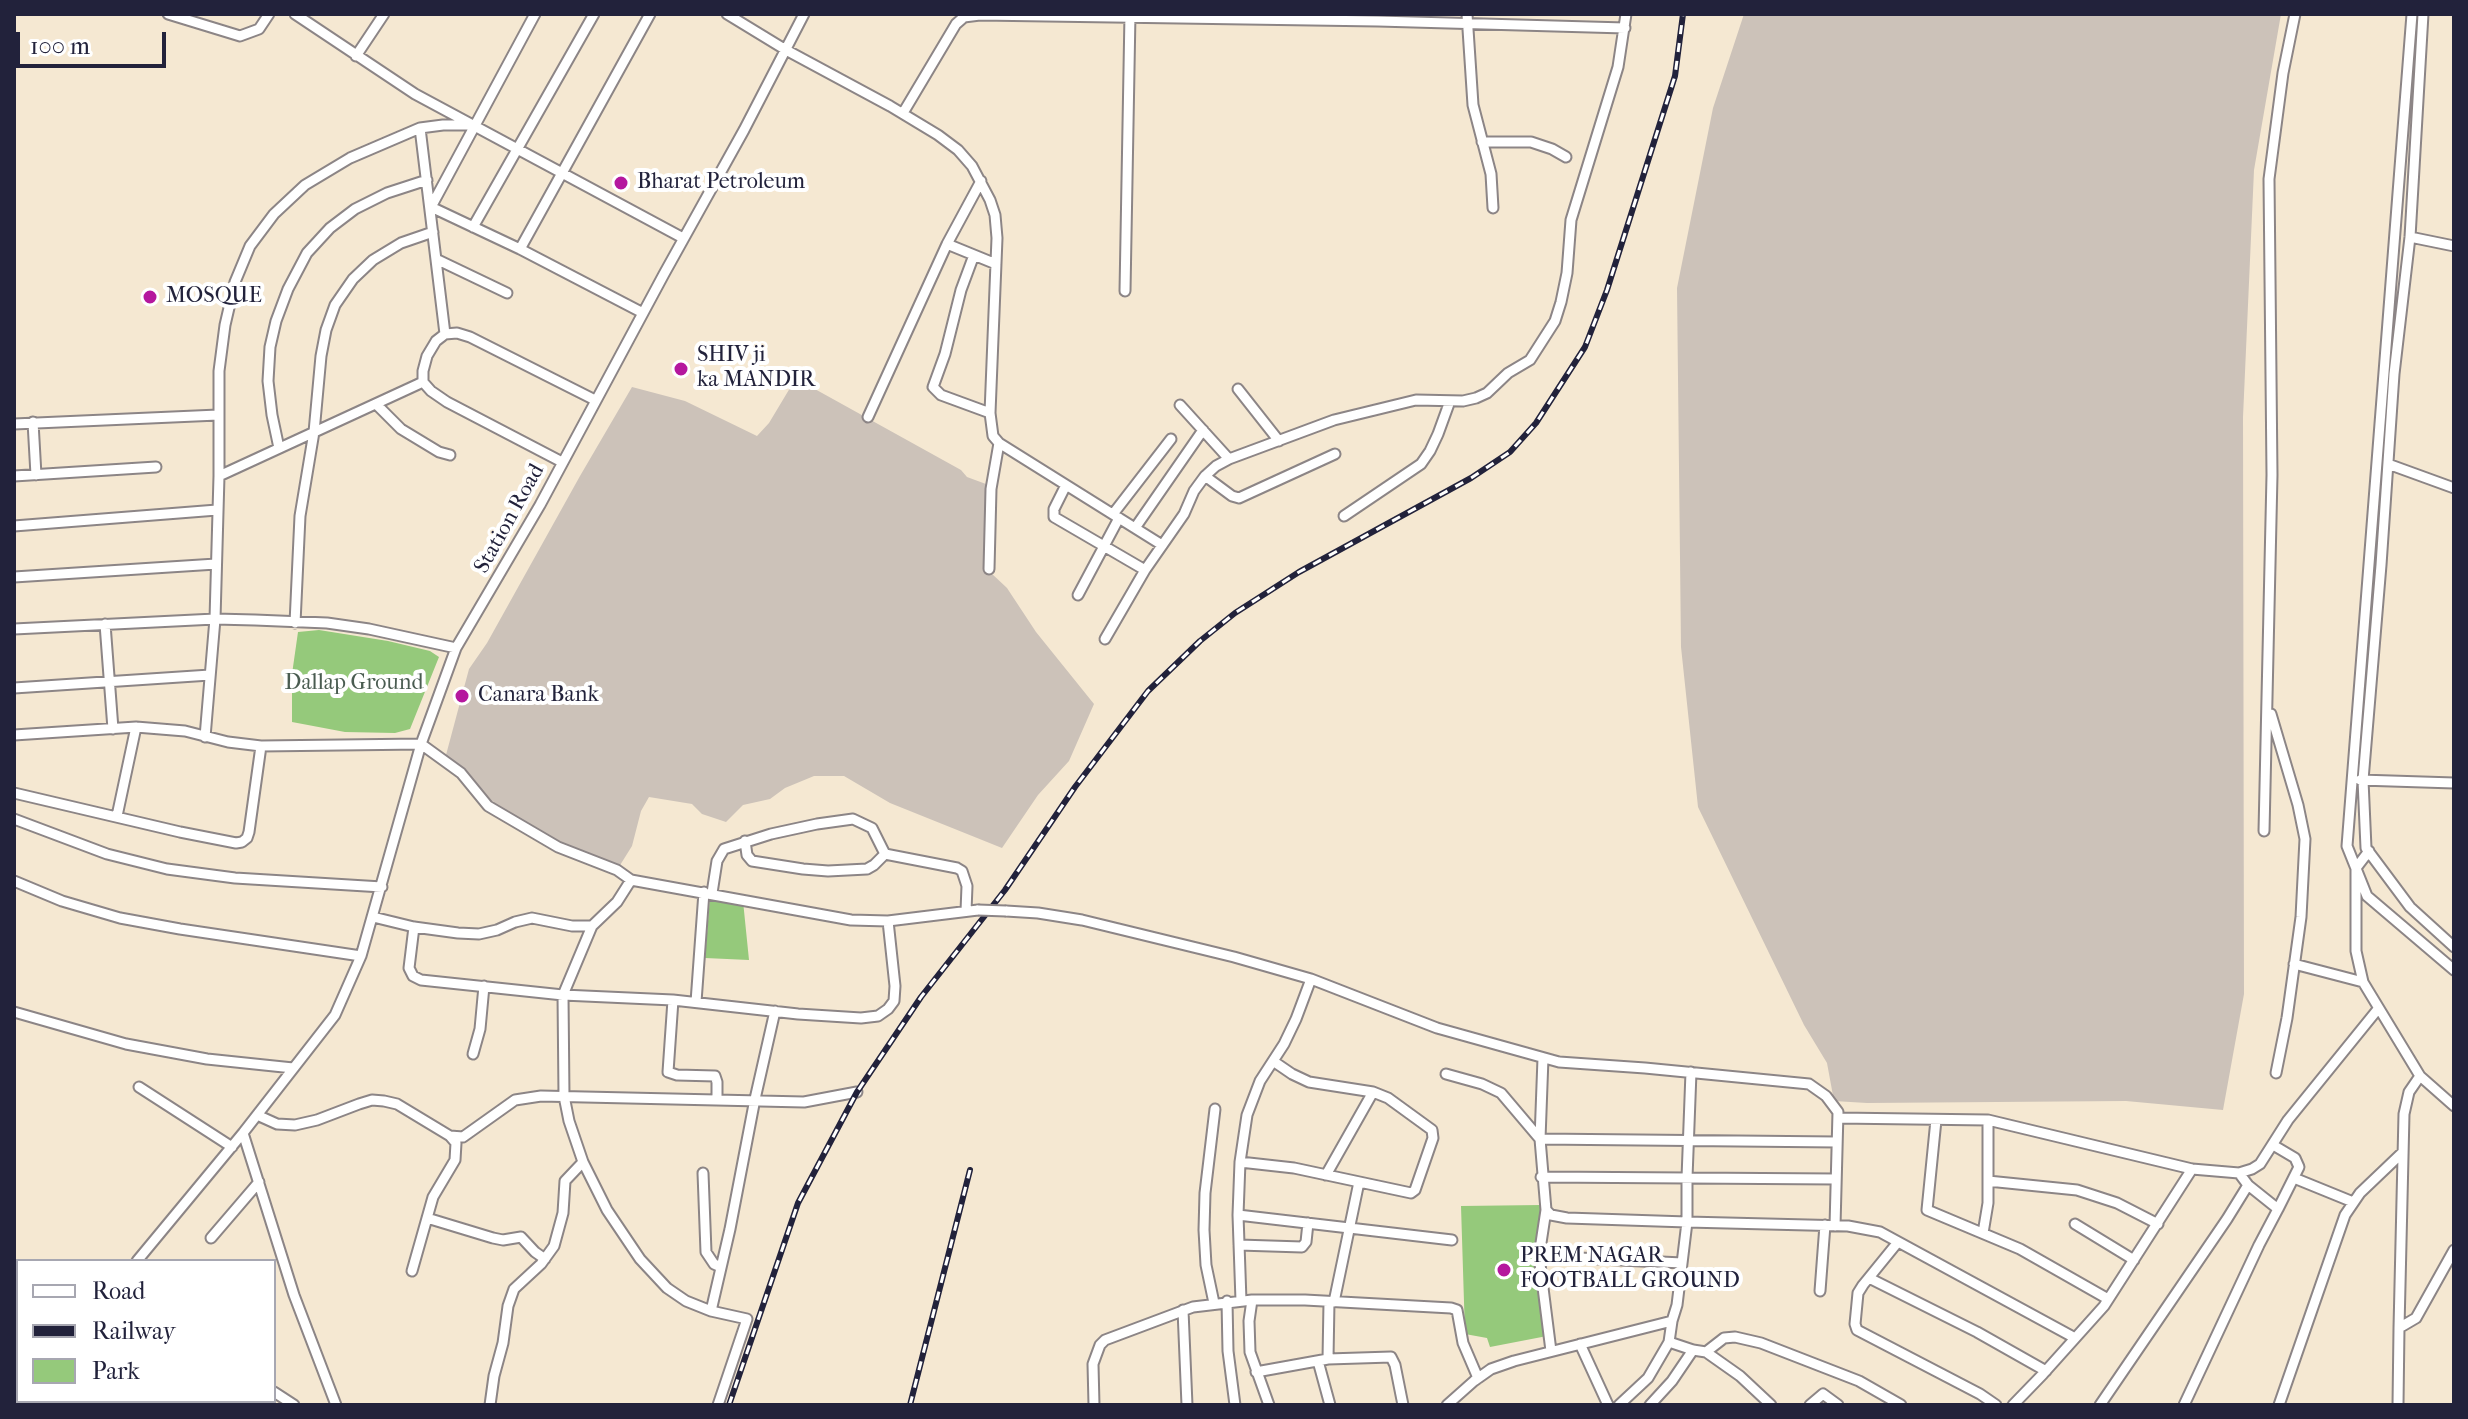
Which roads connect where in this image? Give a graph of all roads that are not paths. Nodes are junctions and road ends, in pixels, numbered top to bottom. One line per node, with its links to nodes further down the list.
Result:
1 (168, 14): 2 (street)
2 (269, 14)
3 (295, 14): 19 (street)
4 (384, 14): 19 (street)
5 (535, 14): 21 (street)
6 (594, 14): 24 (street)
7 (650, 14): 26 (street)
8 (727, 14): 18 (street)
9 (804, 14): 18 (street, Station Road)
10 (1626, 14): 17 (street)
11 (2295, 14): 95 (street)
12 (2412, 14): 102 (street)
13 (2423, 14): 33 (street)
14 (1130, 15): 15 (street); 20 (street); 41 (street)
15 (1378, 18): 16 (street)
16 (1467, 19): 17 (street); 23 (street)
17 (1625, 28): 48 (street)
18 (786, 50): 20 (street); 34 (street, Station Road)
19 (356, 56): 21 (street)
20 (903, 113): 28 (street)
21 (474, 125): 22 (street); 24 (street); 29 (street)
22 (420, 128): 27 (street); 52 (street)
23 (1482, 142): 25 (street); 30 (street)
24 (517, 150): 26 (street); 31 (street)
25 (1566, 157)
26 (561, 173): 34 (street); 37 (street)
27 (427, 180): 29 (street); 61 (street)
28 (981, 181): 35 (street); 40 (street)
29 (431, 207): 31 (street); 32 (street)
30 (1493, 208)
31 (473, 227): 37 (street)
32 (433, 232): 39 (street); 57 (street)
33 (2410, 237): 36 (street); 66 (street)
34 (683, 238): 43 (street, Station Road)
35 (947, 244): 38 (street); 53 (street)
36 (2454, 246)
37 (520, 249): 43 (street)
38 (974, 255): 40 (street); 51 (street)
39 (436, 259): 42 (street); 44 (street)
40 (996, 264): 51 (street)
41 (1125, 291)
42 (507, 293)
43 (643, 313): 47 (street, Station Road)
44 (445, 334): 45 (street); 47 (street)
45 (423, 382): 49 (street); 65 (street)
46 (1238, 389): 59 (street)
47 (595, 400): 65 (street, Station Road)
48 (1450, 401): 59 (street); 76 (street)
49 (376, 404): 57 (street); 63 (street)
50 (1180, 405): 56 (street)
51 (990, 413): 60 (street)
52 (218, 415): 54 (street); 70 (street)
53 (868, 417)
54 (33, 422): 55 (street); 68 (street)
55 (14, 424)
56 (1203, 430): 64 (street); 78 (street)
57 (314, 432): 61 (street); 87 (street)
58 (1171, 439): 75 (street)
59 (1279, 441): 64 (street)
60 (999, 443): 72 (street); 82 (street)
61 (279, 448): 70 (street)
62 (1335, 454): 71 (street)
63 (450, 455)
64 (1229, 459): 71 (street)
65 (562, 462): 91 (street, Station Road)
66 (2388, 464): 73 (street); 102 (street)
67 (156, 467): 68 (street)
68 (36, 475): 69 (street)
69 (14, 476)
70 (219, 476): 74 (street)
71 (1205, 476): 79 (street)
72 (1066, 485): 75 (street); 80 (street)
73 (2454, 488)
74 (217, 510): 77 (street); 81 (street)
75 (1116, 516): 78 (street); 80 (street)
76 (1344, 516)
77 (14, 526)
78 (1135, 528): 79 (street)
79 (1162, 545): 83 (street)
80 (1104, 547): 83 (street); 85 (street)
81 (216, 564): 84 (street); 86 (street)
82 (989, 569)
83 (1145, 570): 90 (street)
84 (14, 577)
85 (1078, 595)
86 (215, 619): 87 (street); 88 (street); 92 (street)
87 (295, 623): 91 (street)
88 (105, 624): 89 (street); 93 (street)
89 (14, 629)
90 (1105, 639)
91 (456, 648): 100 (street, Station Road)
92 (210, 675): 93 (street); 99 (street)
93 (109, 682): 94 (street); 97 (street)
94 (14, 688)
95 (2267, 703): 107 (street); 123 (street)
96 (136, 727): 97 (street); 99 (street); 105 (street)
97 (113, 729): 98 (street)
98 (14, 735)
99 (205, 737): 101 (street)
100 (421, 744): 101 (street); 112 (street); 114 (street, Station Road)
101 (261, 746): 105 (street)
102 (2358, 780): 103 (street); 109 (street); 111 (street)
103 (2454, 783)
104 (14, 793): 105 (street)
105 (117, 816)
106 (14, 819): 114 (street)
107 (2264, 831)
108 (745, 841): 110 (street); 110 (street); 115 (street)
109 (2369, 851): 111 (street); 121 (street)
110 (885, 854): 116 (street)
111 (2356, 868): 124 (street); 126 (street)
112 (631, 880): 115 (street); 119 (street)
113 (14, 881): 122 (street)
114 (382, 887): 117 (street, Station Road)
115 (708, 892): 118 (street); 130 (street)
116 (966, 911): 118 (street); 125 (street, bridge)
117 (373, 917): 120 (street); 122 (street, Station Road)
118 (888, 921): 132 (street)
119 (592, 926): 120 (street); 128 (street)
120 (414, 927): 127 (street)
121 (2454, 947)
122 (361, 956): 137 (street, Station Road)
123 (2294, 964): 126 (street); 139 (street)
124 (2454, 970)
125 (1311, 979): 135 (street); 136 (street)
126 (2363, 982): 131 (street)
127 (484, 986): 128 (street); 134 (street)
128 (563, 995): 129 (street); 145 (street)
129 (673, 1000): 130 (street); 146 (street)
130 (696, 1002): 132 (street)
131 (2378, 1009): 141 (street); 159 (street)
132 (775, 1011): 147 (street)
133 (14, 1012): 137 (street)
134 (473, 1054)
135 (1543, 1058): 138 (street); 156 (street)
136 (1273, 1061): 144 (street); 163 (street)
137 (293, 1068): 150 (street, Station Road)
138 (1691, 1072): 151 (street); 157 (street)
139 (2276, 1073)
140 (1446, 1074): 156 (street)
141 (2420, 1076): 148 (street); 161 (street)
142 (139, 1087): 160 (street)
143 (857, 1092): 147 (street)
144 (1373, 1092): 167 (street); 174 (street)
145 (564, 1096): 146 (street); 155 (street); 162 (street)
146 (717, 1098): 147 (street)
147 (755, 1099): 198 (street)
148 (2454, 1106)
149 (1215, 1109): 207 (street)
150 (257, 1115): 154 (street, Station Road); 155 (street)
151 (1838, 1118): 152 (street); 158 (street)
152 (1936, 1120): 153 (street); 187 (street)
153 (1988, 1120): 164 (street); 172 (street)
154 (243, 1133): 160 (street, Station Road); 173 (street)
155 (450, 1136): 180 (street)
156 (1540, 1139): 157 (street); 168 (street)
157 (1690, 1141): 158 (street); 169 (street)
158 (1837, 1142): 171 (street)
159 (2273, 1145): 166 (street); 170 (street)
160 (232, 1147): 194 (street, Station Road)
161 (2403, 1152): 176 (street); 211 (street)
162 (583, 1162): 195 (street); 209 (street)
163 (1240, 1162): 167 (street); 179 (street)
164 (2192, 1169): 166 (street); 184 (street)
165 (703, 1173): 198 (street)
166 (2239, 1173): 175 (street)
167 (1326, 1175): 174 (street)
168 (1541, 1177): 169 (street); 178 (street)
169 (1687, 1178): 171 (street); 181 (street)
170 (2294, 1178): 176 (street); 177 (street)
171 (1836, 1179): 185 (street)
172 (1988, 1181): 184 (street); 187 (street)
173 (259, 1182): 188 (street); 224 (street)
174 (1359, 1182): 186 (street)
175 (2248, 1185): 177 (street); 243 (street)
176 (2353, 1202): 245 (street)
177 (2278, 1209): 244 (street)
178 (1546, 1210): 181 (street); 193 (street)
179 (1238, 1215): 182 (street); 191 (street)
180 (427, 1218): 195 (street); 199 (street)
181 (1687, 1222): 185 (street); 197 (street)
182 (1308, 1223): 186 (street); 191 (street)
183 (2075, 1224): 196 (street)
184 (2158, 1224): 196 (street)
185 (1830, 1225): 190 (street); 201 (street)
186 (1348, 1228): 189 (street); 206 (street)
187 (1983, 1233): 202 (street)
188 (211, 1238)
189 (1452, 1240)
190 (1898, 1242): 200 (street); 212 (street)
191 (1239, 1245): 205 (street)
192 (2454, 1250): 211 (street)
193 (1539, 1256): 197 (street); 216 (street)
194 (139, 1259)
195 (545, 1259): 225 (street)
196 (2134, 1260): 202 (street)
197 (1682, 1263): 210 (street)
198 (721, 1267): 209 (street)
199 (412, 1271)
200 (1869, 1278): 219 (street); 241 (street)
201 (1820, 1291)
202 (2108, 1299): 212 (street)
203 (1252, 1300): 205 (street); 206 (street); 220 (street)
204 (1227, 1301): 205 (street); 207 (street); 229 (street)
205 (1241, 1301)
206 (1331, 1302): 218 (street); 221 (street)
207 (1214, 1303): 208 (street)
208 (1183, 1310): 227 (street); 228 (street)
209 (711, 1311): 226 (street)
210 (1672, 1321): 213 (street); 214 (street)
211 (2399, 1328): 246 (street)
212 (2075, 1338): 219 (street)
213 (1669, 1342): 215 (street); 235 (street)
214 (1580, 1344): 216 (street); 234 (street)
215 (1693, 1350): 217 (street); 236 (street)
216 (1551, 1351): 221 (street)
217 (1706, 1352): 237 (street); 240 (street)
218 (1323, 1360): 220 (street); 231 (street); 232 (street)
219 (2046, 1371): 242 (street)
220 (1256, 1372): 230 (street)
221 (1478, 1378): 233 (street)
222 (276, 1393): 223 (street)
223 (294, 1405)
224 (336, 1405)
225 (490, 1405)
226 (718, 1405)
227 (1094, 1405)
228 (1187, 1405)
229 (1235, 1405)
230 (1269, 1405)
231 (1330, 1405)
232 (1403, 1405)
233 (1447, 1405)
234 (1608, 1405)
235 (1619, 1405)
236 (1650, 1405)
237 (1771, 1405)
238 (1810, 1405): 239 (street)
239 (1838, 1405)
240 (1901, 1405)
241 (1996, 1405)
242 (2013, 1405)
243 (2100, 1405)
244 (2184, 1405)
245 (2279, 1405)
246 (2398, 1405)

